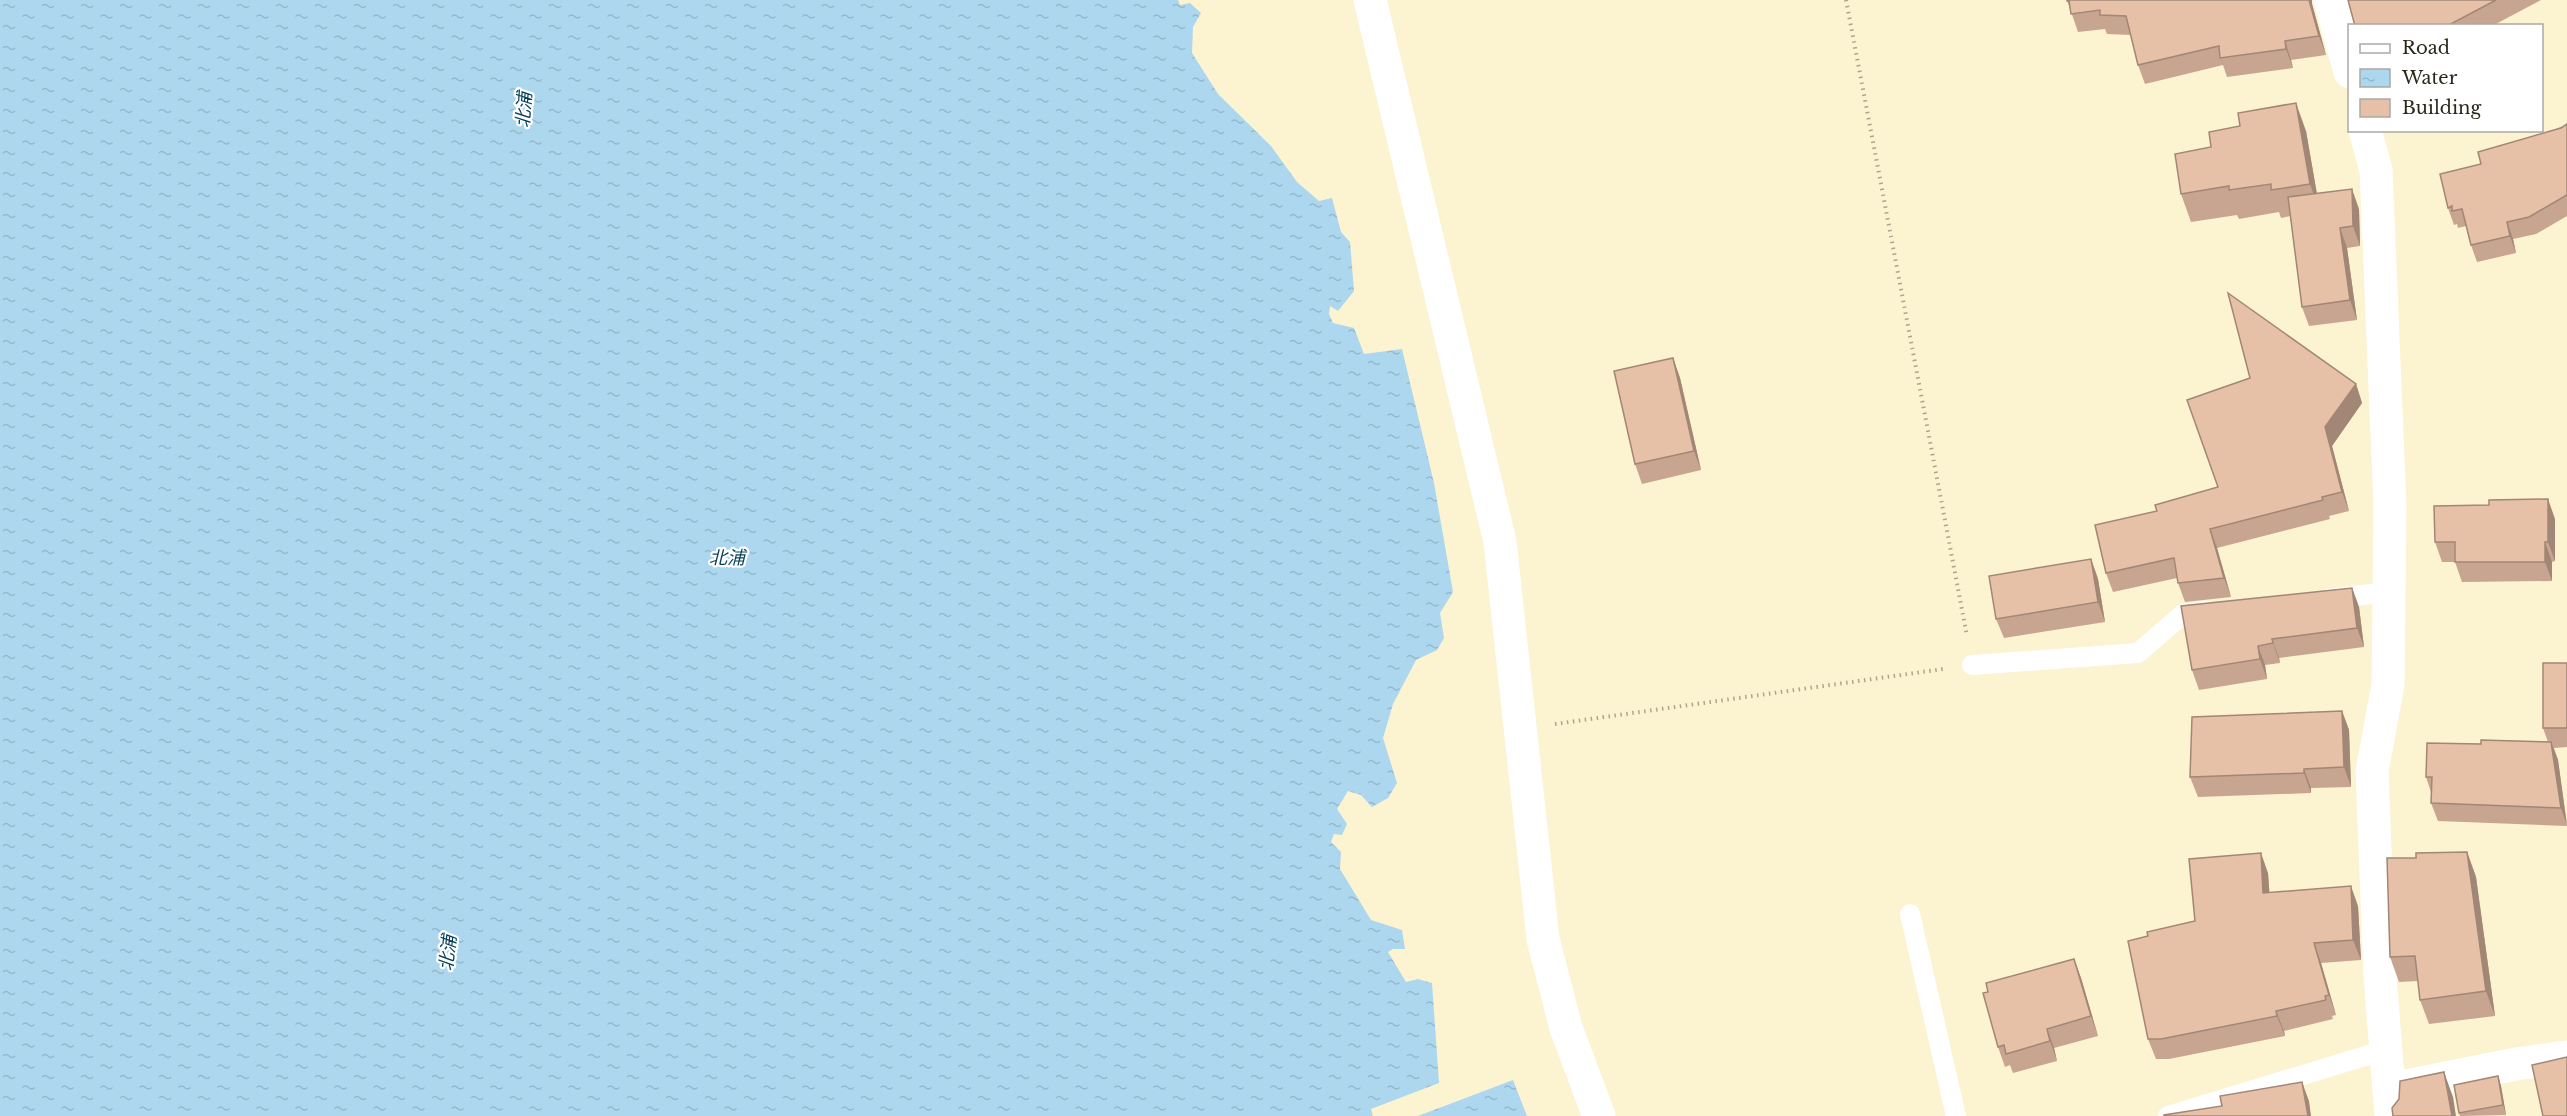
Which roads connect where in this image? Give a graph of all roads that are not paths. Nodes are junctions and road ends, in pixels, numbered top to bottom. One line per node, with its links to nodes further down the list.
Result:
1 (1370, 0): 13 (street)
2 (2330, 0): 3 (street)
3 (2348, 68)
4 (2366, 132): 5 (street)
5 (2389, 592): 6 (lane); 10 (street)
6 (2309, 601)
7 (2228, 609): 8 (lane)
8 (1972, 665)
9 (1910, 914): 14 (lane)
10 (2385, 1050): 12 (street); 15 (lane)
11 (2567, 1056): 12 (street)
12 (2389, 1103)
13 (1599, 1116)
14 (1956, 1116)
15 (2168, 1116)

